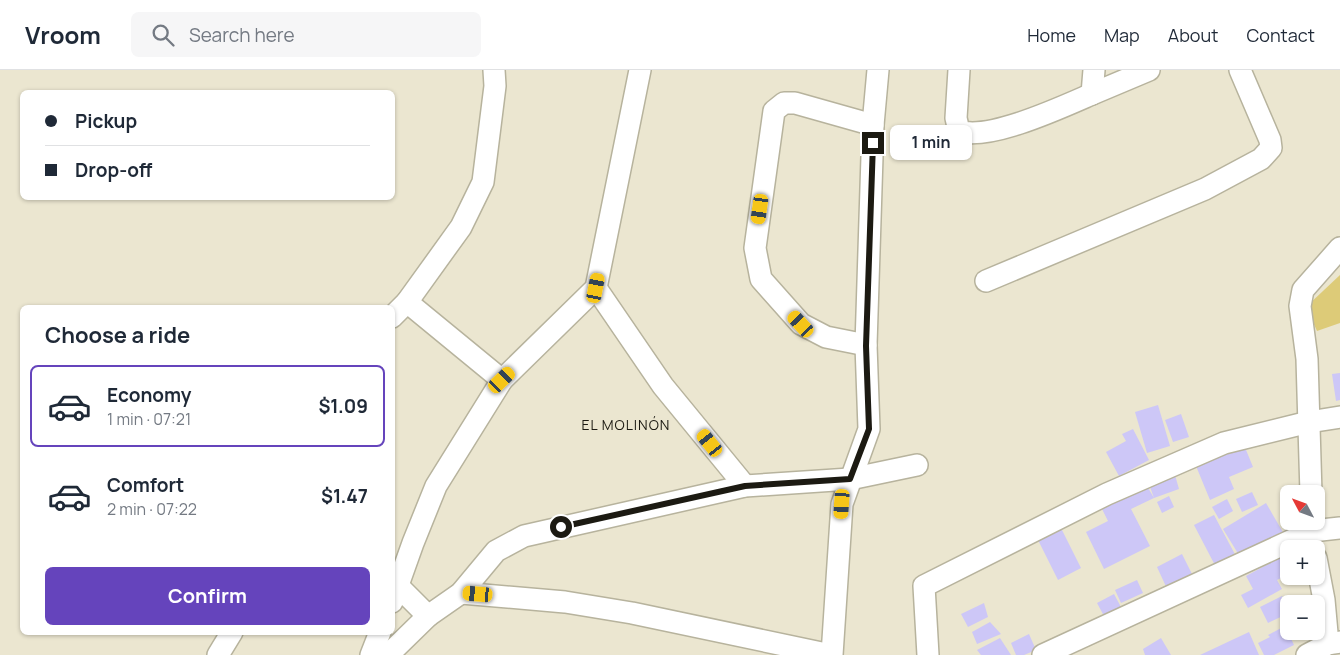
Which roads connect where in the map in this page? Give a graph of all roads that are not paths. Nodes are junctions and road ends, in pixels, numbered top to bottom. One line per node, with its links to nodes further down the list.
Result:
1 (494, 70): 13 (street)
2 (640, 70): 12 (street)
3 (878, 70): 9 (street)
4 (959, 70): 8 (street)
5 (1094, 70): 8 (street)
6 (1149, 70): 8 (street)
7 (1240, 70): 11 (street)
8 (1092, 94)
9 (873, 125): 15 (street); 15 (street)
10 (1340, 248): 18 (street)
11 (986, 281)
12 (596, 288): 16 (street); 22 (street)
13 (407, 302): 14 (street); 16 (street)
14 (395, 315)
15 (866, 346): 20 (street)
16 (502, 380): 27 (street)
17 (1340, 417): 18 (street)
18 (1309, 422): 21 (street); 36 (street)
19 (917, 464): 20 (street)
20 (850, 479): 22 (street); 35 (street)
21 (1311, 485)
22 (745, 486): 26 (street)
23 (1340, 528): 24 (street)
24 (1313, 534): 37 (street)
25 (1321, 585): 31 (street)
26 (460, 592): 28 (street); 35 (street)
27 (396, 594): 28 (street)
28 (428, 616): 34 (street)
29 (230, 635): 32 (street)
30 (379, 635): 33 (street)
31 (1334, 643): 38 (street)
32 (218, 655)
33 (372, 655)
34 (388, 655)
35 (832, 655)
36 (928, 655)
37 (1043, 655)
38 (1308, 655)

